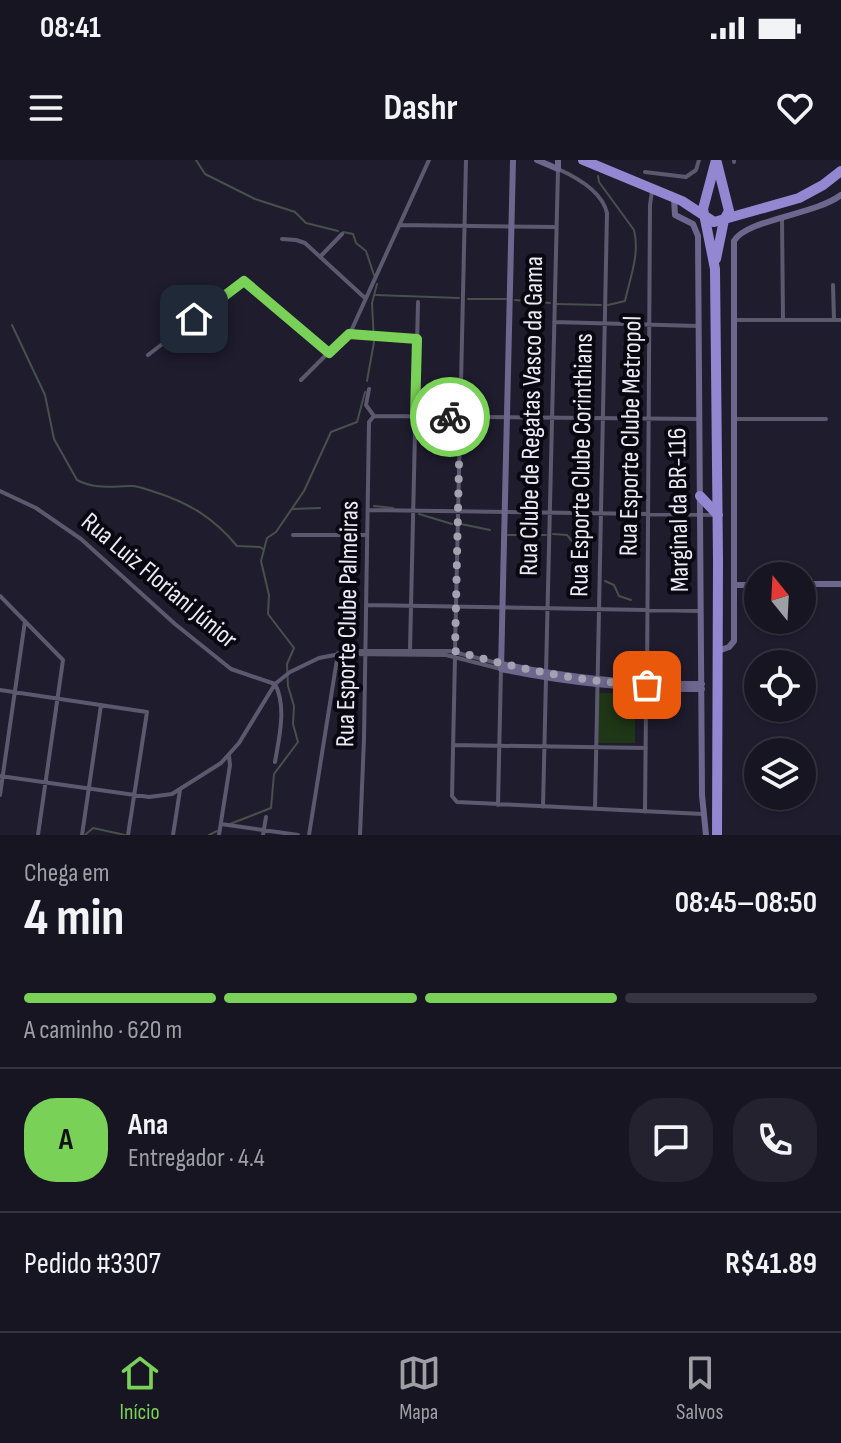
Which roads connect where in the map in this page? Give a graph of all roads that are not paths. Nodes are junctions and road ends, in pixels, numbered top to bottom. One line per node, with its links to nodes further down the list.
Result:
1 (429, 160): 23 (street)
2 (466, 160): 24 (street)
3 (513, 160): 25 (street)
4 (537, 160): 9 (street, Rua Esporte Clube Corinthians)
5 (558, 160): 9 (street, Rua Clube de Regatas Vasco da Gama)
6 (583, 160): 13 (highway)
7 (699, 160): 11 (street)
8 (716, 160): 17 (highway); 18 (highway)
9 (558, 169): 26 (street, Rua Clube de Regatas Vasco da Gama); 39 (street, Rua Esporte Clube Corinthians)
10 (841, 171): 14 (highway)
11 (645, 172)
12 (841, 180): 14 (highway)
13 (653, 189): 16 (highway); 40 (street, Rua Esporte Clube Metropol)
14 (810, 193): 19 (highway)
15 (841, 195): 21 (street)
16 (678, 199): 17 (highway); 20 (highway); 41 (street, Marginal da BR-116)
17 (706, 201): 18 (highway); 20 (highway)
18 (725, 201): 19 (highway); 22 (highway)
19 (755, 211): 22 (highway)
20 (705, 217): 22 (highway); 30 (highway)
21 (782, 219): 34 (street); 35 (street, Marginal da BR-116)
22 (724, 220): 30 (highway)
23 (400, 225): 24 (street); 32 (street)
24 (464, 226): 25 (street); 50 (street)
25 (511, 226): 26 (street); 51 (street)
26 (556, 227): 38 (street, Rua Clube de Regatas Vasco da Gama)
27 (342, 234): 29 (street)
28 (282, 239): 29 (street)
29 (320, 257): 32 (street)
30 (715, 269): 59 (highway)
31 (833, 285): 36 (street)
32 (365, 298): 42 (street)
33 (418, 302): 43 (street)
34 (783, 319): 35 (street); 36 (street)
35 (733, 320): 56 (street, Marginal da BR-116)
36 (834, 320): 37 (street)
37 (841, 320)
38 (554, 322): 39 (street); 52 (street, Rua Clube de Regatas Vasco da Gama)
39 (605, 323): 40 (street); 53 (street, Rua Esporte Clube Corinthians)
40 (650, 324): 41 (street); 54 (street, Rua Esporte Clube Metropol)
41 (698, 326): 55 (street, Marginal da BR-116)
42 (349, 334): 43 (street); 44 (street)
43 (417, 339): 49 (street)
44 (329, 353): 45 (street); 46 (street)
45 (148, 355)
46 (301, 380)
47 (369, 389): 48 (street, Rua Esporte Clube Palmeiras)
48 (374, 416): 49 (street); 61 (street, Rua Esporte Clube Palmeiras)
49 (415, 416): 50 (street); 62 (street)
50 (460, 417): 51 (street); 63 (street)
51 (507, 417): 52 (street); 64 (street)
52 (552, 417): 53 (street); 65 (street, Rua Clube de Regatas Vasco da Gama)
53 (603, 418): 54 (street); 66 (street, Rua Esporte Clube Corinthians)
54 (649, 418): 55 (street); 67 (street, Rua Esporte Clube Metropol)
55 (698, 419): 60 (street, Marginal da BR-116)
56 (733, 419): 57 (street); 74 (street, Marginal da BR-116)
57 (826, 419)
58 (0, 491): 94 (street, Rua Luiz Floriani Júnior)
59 (718, 494): 60 (highway); 69 (highway)
60 (700, 496): 68 (street, Marginal da BR-116); 69 (highway)
61 (368, 510): 62 (street); 71 (street, Rua Esporte Clube Palmeiras)
62 (413, 510): 63 (street); 78 (street)
63 (458, 511): 64 (street); 79 (street)
64 (505, 512): 65 (street); 80 (street)
65 (550, 513): 66 (street); 81 (street, Rua Clube de Regatas Vasco da Gama)
66 (601, 513): 67 (street); 82 (street, Rua Esporte Clube Corinthians)
67 (648, 514): 68 (street); 83 (street, Rua Esporte Clube Metropol)
68 (700, 515): 69 (street); 84 (street, Marginal da BR-116)
69 (718, 515): 87 (highway)
70 (293, 535): 71 (street)
71 (367, 535): 77 (street, Rua Esporte Clube Palmeiras)
72 (816, 584): 73 (street)
73 (841, 584)
74 (734, 585): 75 (street); 87 (street, Marginal da BR-116)
75 (744, 585)
76 (0, 596): 85 (street)
77 (366, 605): 78 (street); 89 (street, Rua Esporte Clube Palmeiras)
78 (411, 606): 79 (street); 86 (street)
79 (456, 607): 80 (street); 90 (street)
80 (502, 607): 81 (street); 91 (street)
81 (548, 608): 82 (street); 92 (street, Rua Clube de Regatas Vasco da Gama)
82 (599, 609): 83 (street); 93 (street, Rua Esporte Clube Corinthians)
83 (647, 611): 84 (street); 95 (street, Rua Esporte Clube Metropol)
84 (701, 611): 96 (street, Marginal da BR-116)
85 (25, 621): 98 (street); 99 (street)
86 (410, 650): 89 (street); 90 (street)
87 (718, 651): 131 (highway)
88 (338, 653): 89 (street); 94 (street); 128 (street)
89 (365, 653): 90 (street); 129 (street, Rua Esporte Clube Palmeiras)
90 (455, 654): 91 (street); 102 (street)
91 (501, 666): 92 (street); 103 (street)
92 (546, 676): 93 (street); 104 (street, Rua Clube de Regatas Vasco da Gama)
93 (597, 683): 95 (street); 96 (street); 105 (street, Rua Esporte Clube Corinthians)
94 (275, 684): 107 (street); 108 (street)
95 (647, 685): 96 (street)
96 (702, 686): 119 (street, Marginal da BR-116)
97 (0, 690): 98 (street)
98 (15, 692): 99 (street); 109 (street)
99 (58, 698): 100 (street); 110 (street)
100 (101, 705): 111 (street); 114 (street)
101 (646, 706): 106 (street)
102 (453, 745): 103 (street); 115 (street)
103 (499, 745): 104 (street); 115 (street)
104 (545, 746): 105 (street); 116 (street, Rua Clube de Regatas Vasco da Gama)
105 (596, 747): 106 (street); 117 (street, Rua Esporte Clube Corinthians)
106 (646, 748): 118 (street)
107 (229, 756): 112 (street); 121 (street)
108 (275, 762)
109 (1, 776): 110 (street); 113 (street)
110 (46, 782): 111 (street); 124 (street)
111 (89, 789): 114 (street); 125 (street)
112 (180, 790): 114 (street); 126 (street)
113 (0, 795)
114 (134, 795): 123 (street)
115 (498, 805): 116 (street)
116 (543, 807): 117 (street)
117 (595, 809): 118 (street)
118 (645, 812): 119 (street)
119 (706, 814): 130 (street, Marginal da BR-116)
120 (266, 817): 122 (street)
121 (223, 828): 122 (street)
122 (264, 832): 127 (street)
123 (128, 834)
124 (38, 835)
125 (82, 835)
126 (173, 835)
127 (298, 835)
128 (309, 835)
129 (360, 835)
130 (706, 835)
131 (717, 835)

